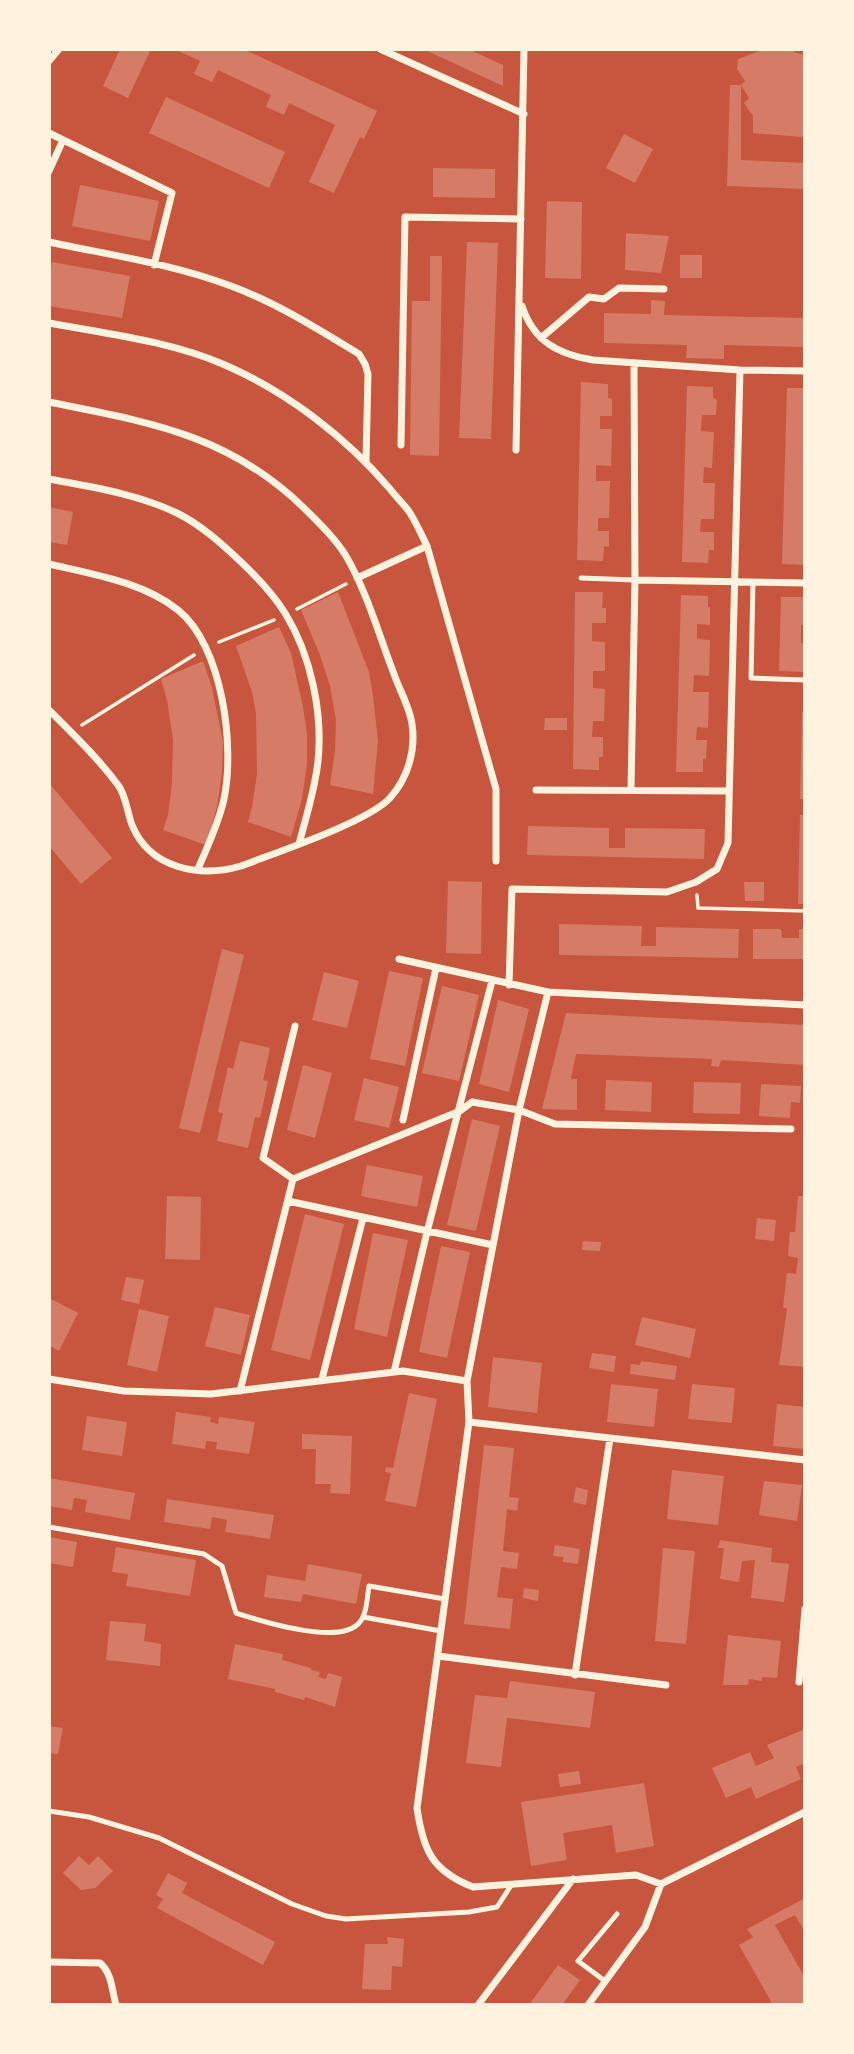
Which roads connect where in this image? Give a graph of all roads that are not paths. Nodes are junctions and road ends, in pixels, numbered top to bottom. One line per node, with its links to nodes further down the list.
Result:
1 (59, 49): 4 (street)
2 (380, 49): 5 (street)
3 (524, 49): 5 (street)
4 (49, 61)
5 (524, 114): 9 (street)
6 (49, 133): 7 (street)
7 (63, 140): 8 (street); 11 (street)
8 (49, 171)
9 (521, 219): 13 (street); 20 (street)
10 (49, 242): 11 (street)
11 (154, 265): 22 (street)
12 (664, 289): 15 (street)
13 (520, 291): 15 (street); 21 (street)
14 (49, 323): 22 (street)
15 (541, 338): 16 (street)
16 (634, 363): 17 (street); 28 (street)
17 (740, 370): 18 (street); 29 (street)
18 (805, 371)
19 (49, 402): 26 (street)
20 (401, 445)
21 (516, 450)
22 (366, 461): 24 (street)
23 (49, 479): 37 (street)
24 (427, 547): 26 (street); 38 (street)
25 (49, 564): 39 (street)
26 (357, 578): 37 (street)
27 (580, 579): 28 (lane)
28 (635, 580): 29 (street); 34 (street)
29 (736, 582): 30 (street); 36 (street)
30 (753, 582): 31 (street); 32 (lane)
31 (805, 583)
32 (805, 680)
33 (49, 709): 39 (street)
34 (631, 789): 35 (street); 36 (street)
35 (536, 790)
36 (729, 791): 43 (street)
37 (299, 844): 39 (street)
38 (496, 861)
39 (198, 869)
40 (399, 959): 41 (street)
41 (436, 968): 42 (street); 49 (street)
42 (492, 981): 43 (street); 47 (street)
43 (509, 985): 44 (street)
44 (548, 992): 45 (street); 48 (street)
45 (805, 1005)
46 (295, 1026): 51 (street)
47 (460, 1111): 48 (street); 51 (street); 54 (street)
48 (519, 1111): 50 (street); 55 (street)
49 (403, 1121)
50 (791, 1129)
51 (293, 1179): 52 (street)
52 (288, 1201): 53 (street); 60 (street)
53 (363, 1218): 54 (street); 58 (street)
54 (427, 1232): 55 (street); 56 (street)
55 (493, 1245): 59 (street)
56 (394, 1372): 58 (street); 59 (street)
57 (49, 1379): 60 (street)
58 (322, 1379): 60 (street)
59 (467, 1381): 61 (street)
60 (240, 1391)
61 (469, 1422): 62 (street); 65 (street)
62 (610, 1438): 63 (street); 70 (street)
63 (805, 1460)
64 (49, 1527): 67 (lane)
65 (445, 1600): 67 (lane); 68 (street)
66 (805, 1609): 71 (street)
67 (363, 1617): 68 (lane)
68 (441, 1631): 69 (street)
69 (438, 1656): 70 (street); 76 (street)
70 (575, 1675): 72 (street)
71 (799, 1682)
72 (666, 1685)
73 (49, 1811): 76 (lane)
74 (805, 1812): 77 (street)
75 (573, 1879): 76 (street); 77 (street); 82 (street)
76 (512, 1884)
77 (661, 1884): 80 (street)
78 (617, 1914): 80 (lane)
79 (49, 1962): 81 (street)
80 (606, 1981): 83 (street)
81 (116, 2005)
82 (478, 2005)
83 (588, 2005)

